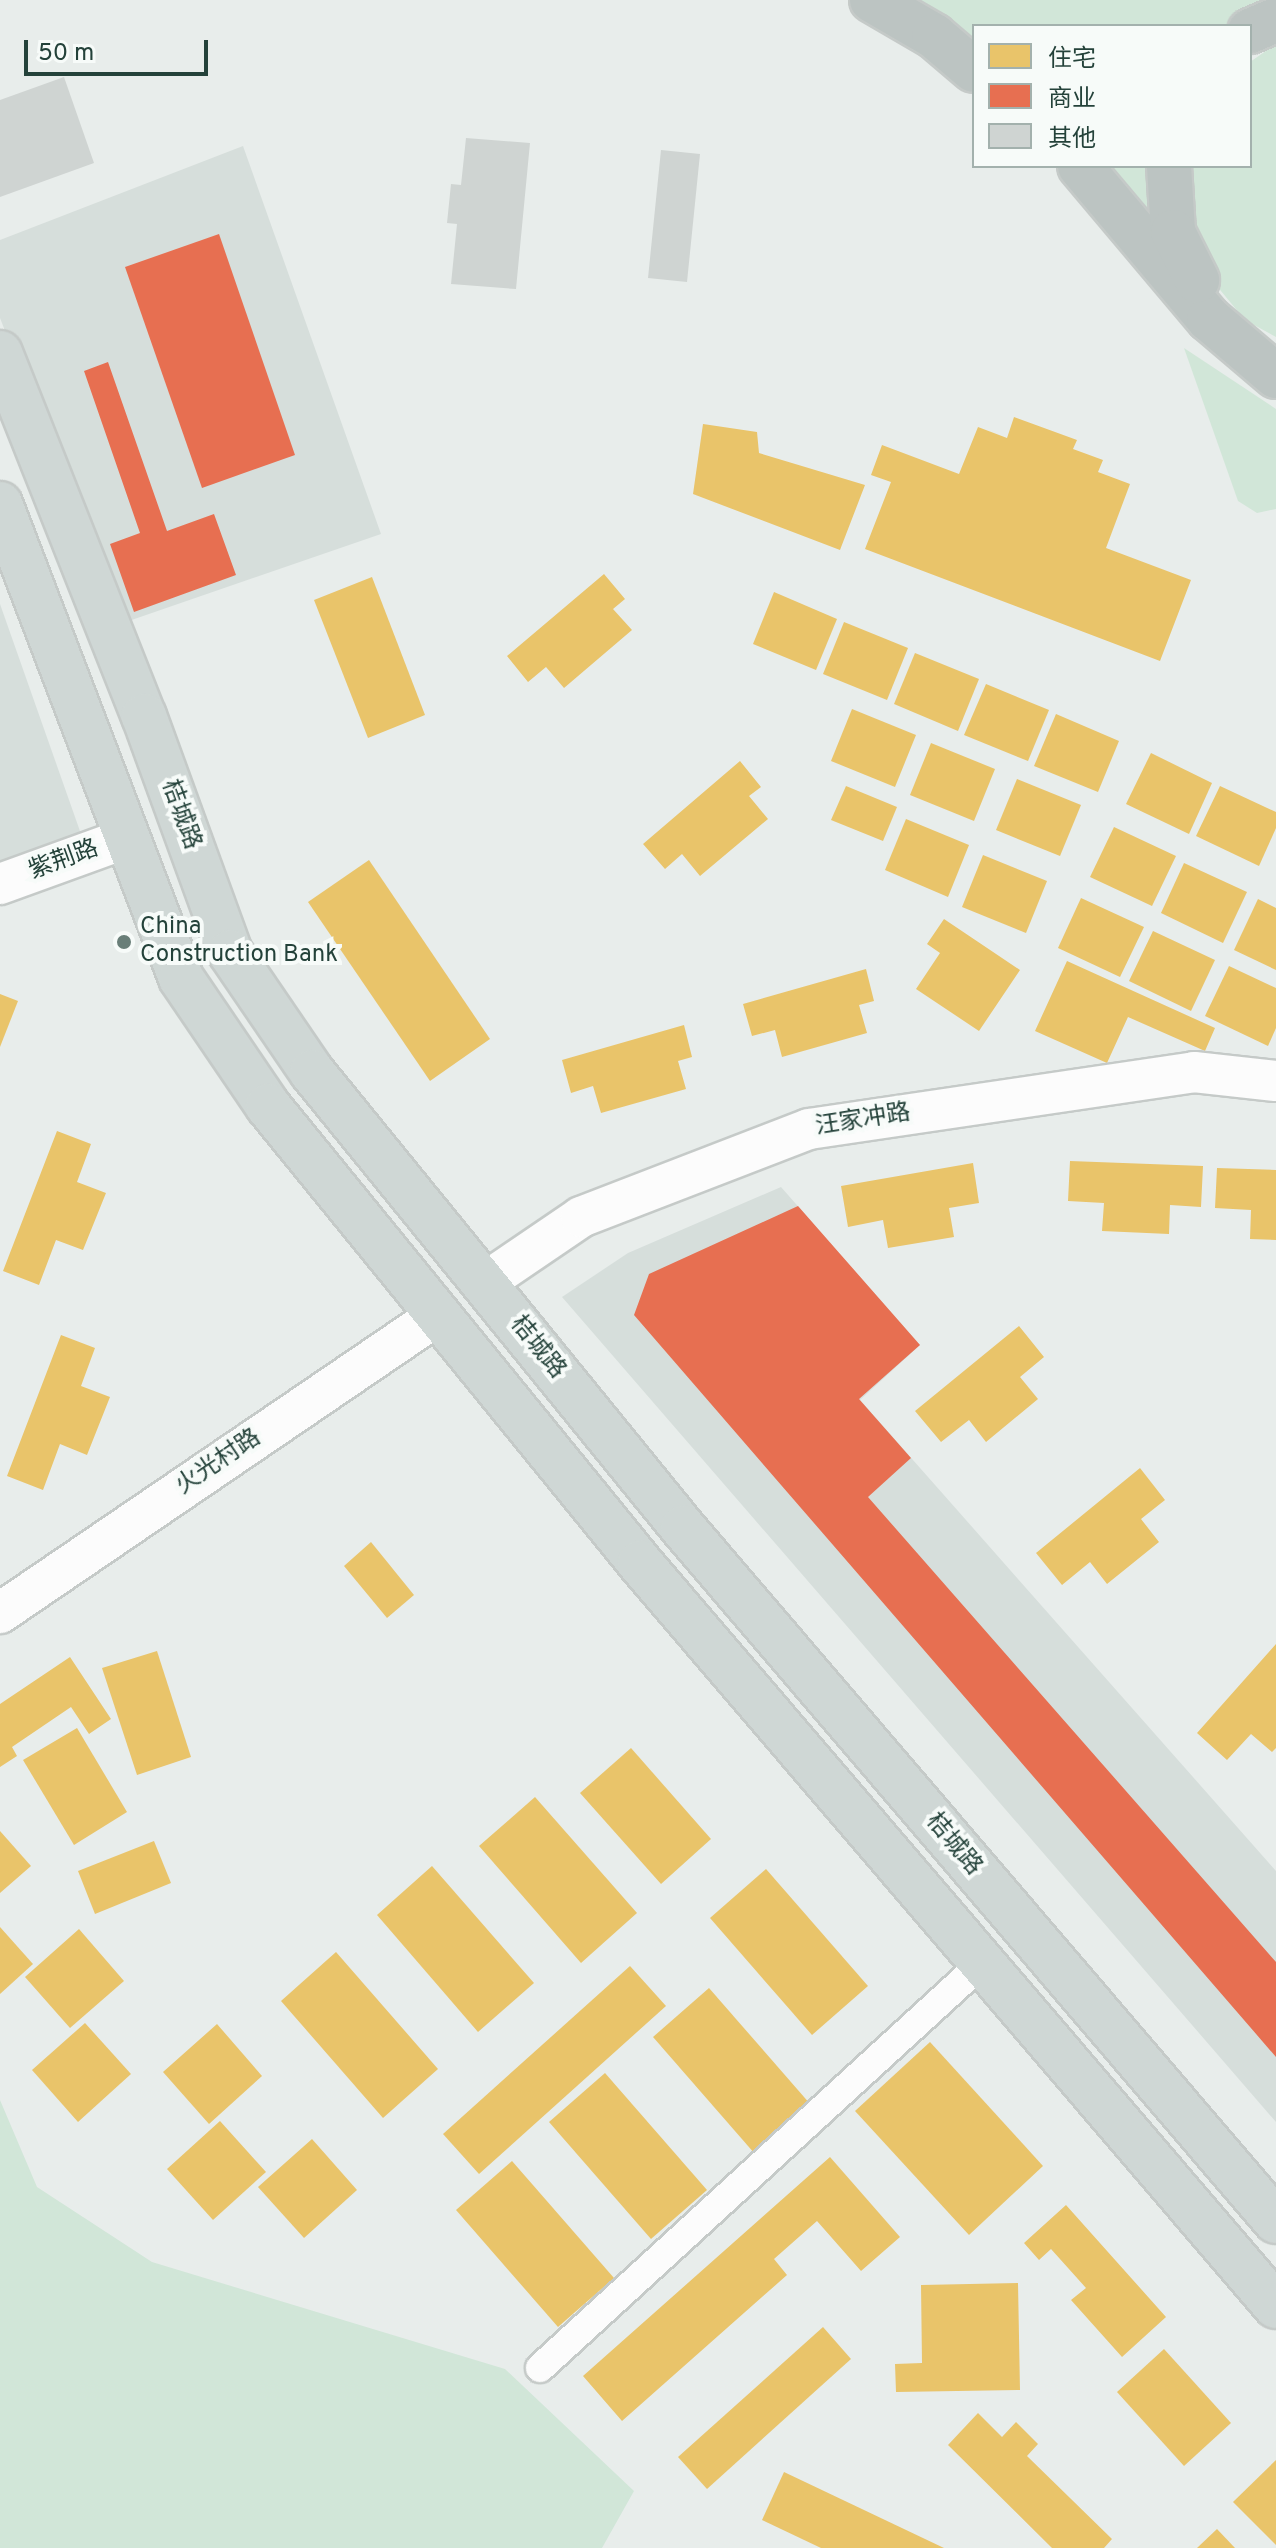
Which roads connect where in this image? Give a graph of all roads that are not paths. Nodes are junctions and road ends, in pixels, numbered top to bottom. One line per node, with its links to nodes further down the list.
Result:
1 (872, 0): 4 (highway)
2 (1276, 20): 3 (highway)
3 (1252, 30)
4 (972, 68)
5 (1082, 168): 9 (highway)
6 (1169, 168): 8 (highway)
7 (0, 353): 14 (main road, 桔城路)
8 (1276, 355)
9 (1276, 376)
10 (5, 531): 11 (main road)
11 (127, 838): 12 (street, 紫荆路); 15 (main road)
12 (0, 884)
13 (1276, 1081): 14 (street, 汪家冲路)
14 (484, 1283): 18 (main road, 桔城路)
15 (438, 1315): 16 (street, 火光村路); 17 (main road)
16 (0, 1613)
17 (981, 1964): 19 (main road); 20 (street)
18 (1276, 2221)
19 (1276, 2306)
20 (540, 2368)

